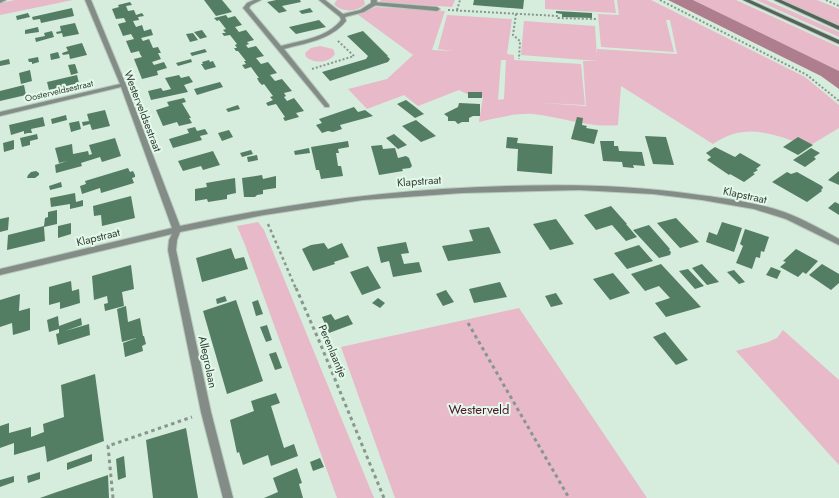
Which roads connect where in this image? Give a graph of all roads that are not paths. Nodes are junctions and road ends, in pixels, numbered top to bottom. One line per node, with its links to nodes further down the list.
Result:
1 (3, 0): 7 (street)
2 (88, 0): 14 (street, Westerveldsestraat)
3 (258, 0): 13 (street)
4 (323, 0): 10 (street)
5 (746, 0): 12 (main road)
6 (777, 0): 11 (main road)
7 (0, 1)
8 (374, 2): 9 (street); 10 (street)
9 (437, 9)
10 (342, 16): 13 (street)
11 (839, 28)
12 (839, 42)
13 (280, 48): 15 (street)
14 (123, 85): 16 (street, Oosterveldsestraat); 17 (street, Westerveldsestraat)
15 (327, 106)
16 (0, 114)
17 (177, 230): 18 (street, Klapstraat); 19 (street, Klapstraat); 20 (street, Allegrolaan)
18 (839, 242)
19 (0, 272)
20 (228, 498)

